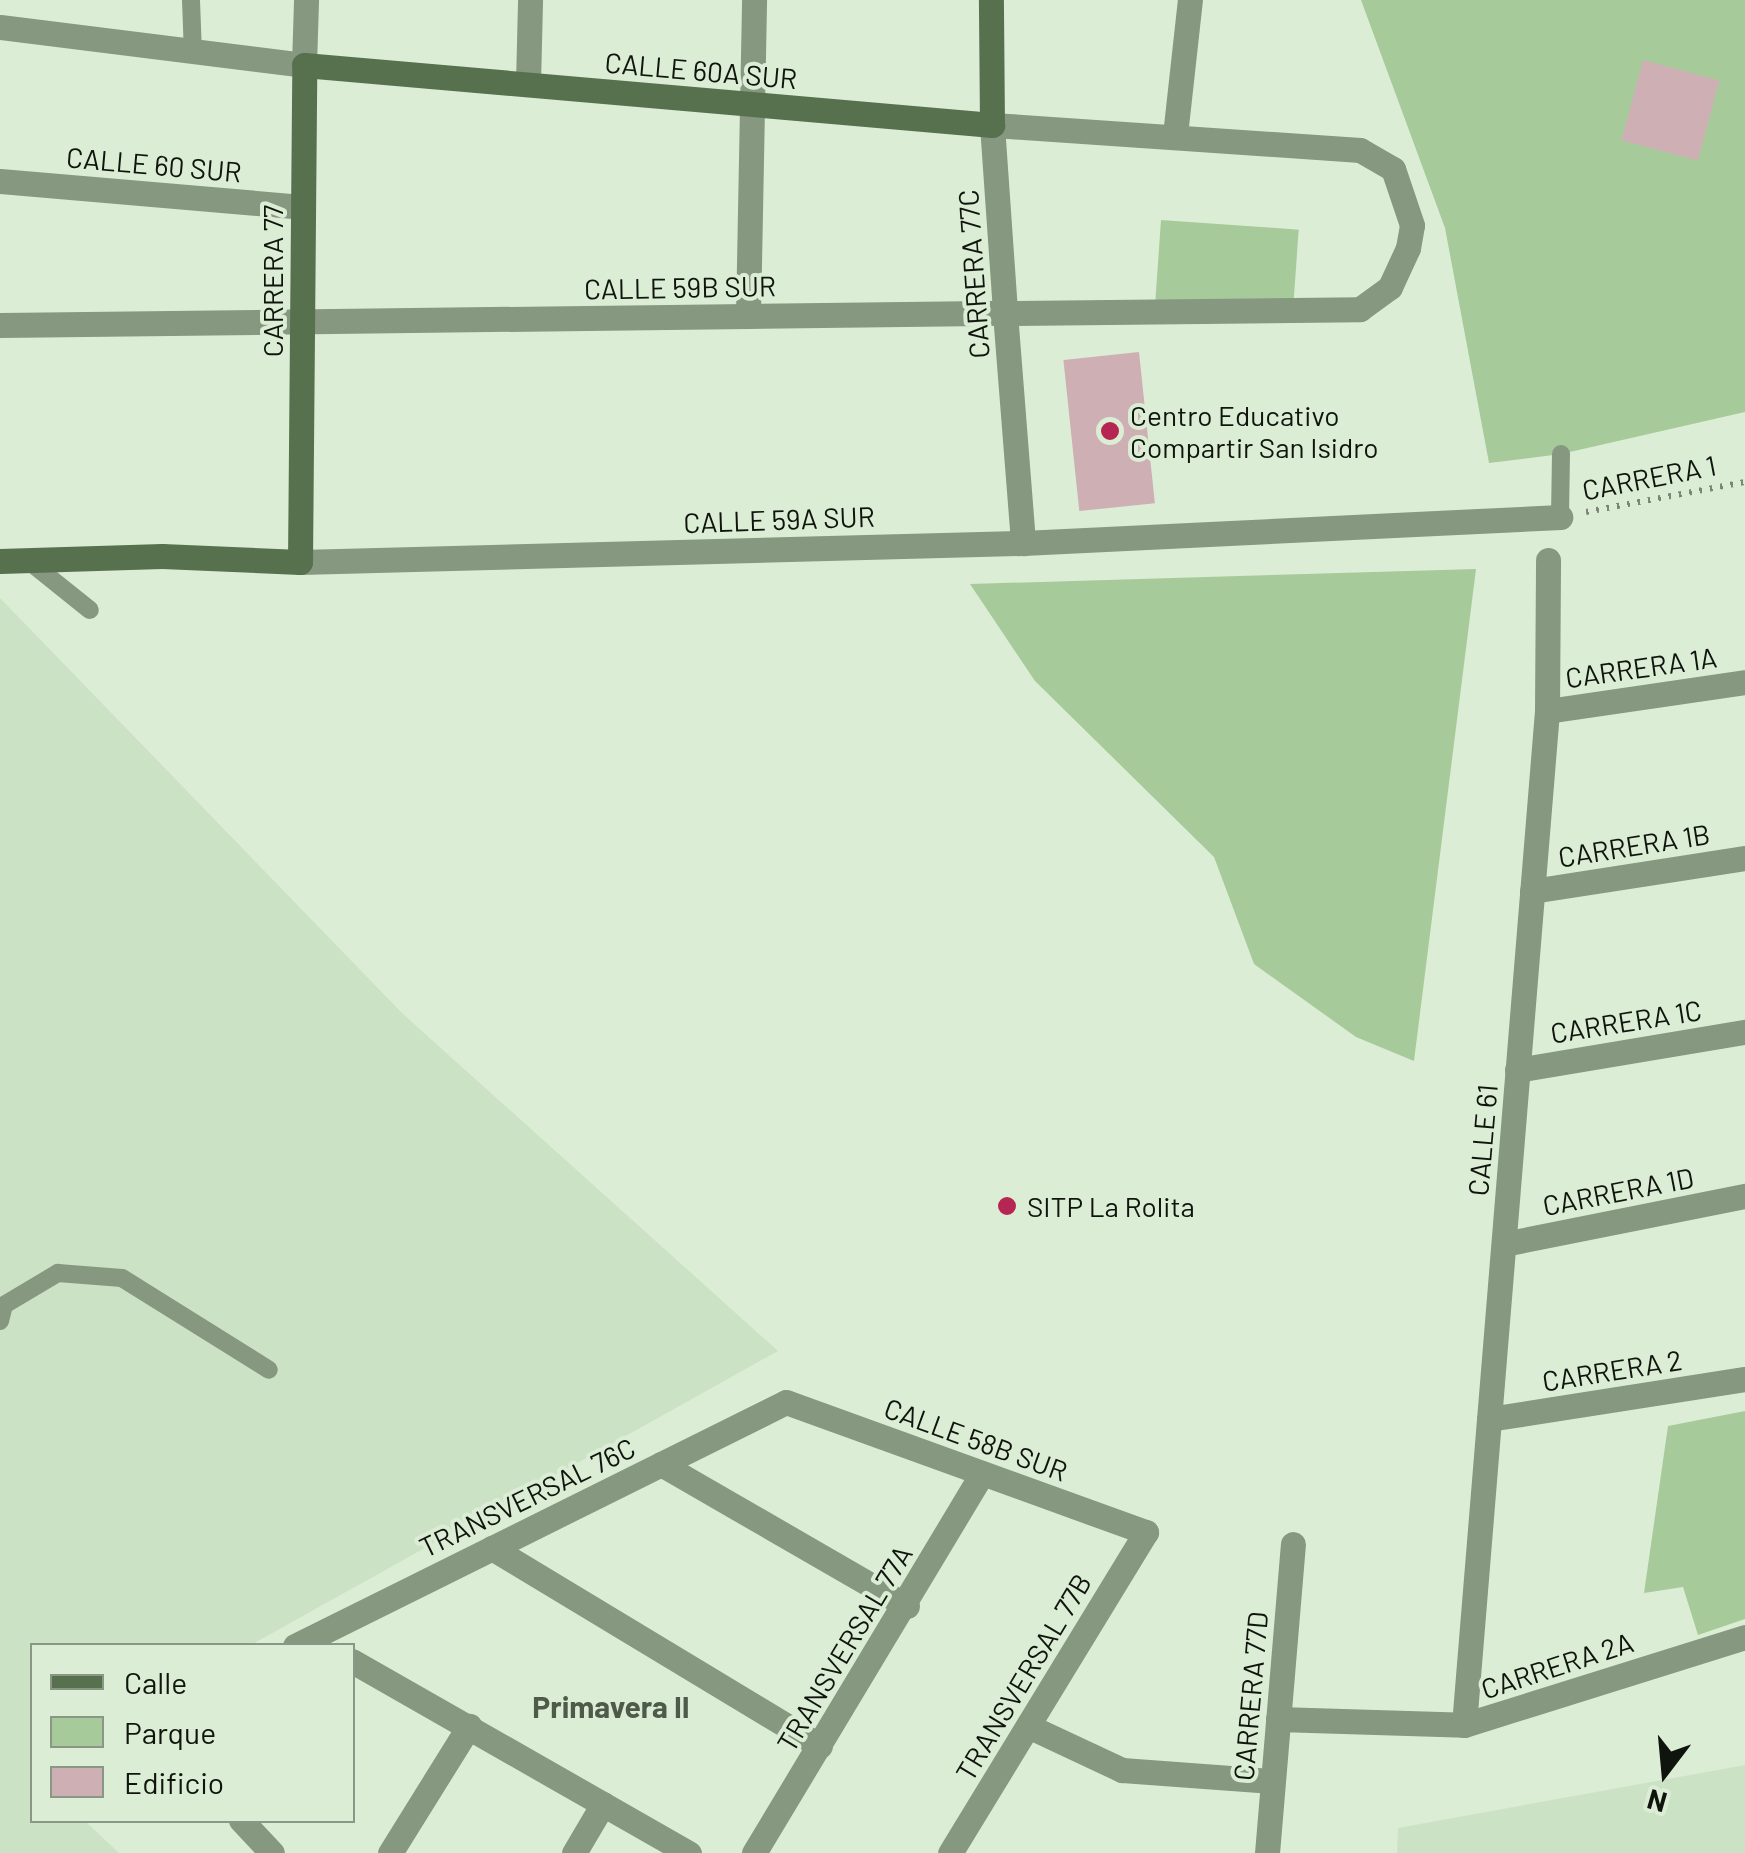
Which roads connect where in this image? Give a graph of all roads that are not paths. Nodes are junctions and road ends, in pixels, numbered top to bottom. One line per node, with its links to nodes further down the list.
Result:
1 (191, 0): 8 (lane)
2 (306, 0): 9 (street, CARRERA 77)
3 (530, 0): 10 (street)
4 (754, 0): 11 (street)
5 (991, 0): 12 (street, CARRERA 77C)
6 (1190, 0): 13 (street)
7 (0, 27): 8 (street, CALLE 60A SUR)
8 (194, 54): 9 (street, CALLE 60A SUR)
9 (304, 65): 10 (street, CALLE 60A SUR); 15 (street, CARRERA 77)
10 (528, 84): 11 (street, CALLE 60A SUR)
11 (754, 104): 12 (street, CALLE 60A SUR); 18 (street)
12 (992, 126): 13 (street, CALLE 60A SUR); 17 (street, CARRERA 77C)
13 (1175, 135): 16 (street, CALLE 60A SUR)
14 (0, 181): 15 (street, CALLE 60 SUR)
15 (302, 207): 19 (street, CARRERA 77)
16 (1360, 309): 17 (street, CALLE 59B SUR)
17 (1005, 313): 18 (street, CALLE 59B SUR); 23 (street, CARRERA 77C)
18 (748, 316): 19 (street, CALLE 59B SUR)
19 (301, 322): 20 (street, CALLE 59B SUR); 26 (street, CARRERA 77)
20 (0, 325)
21 (1562, 454): 22 (lane)
22 (1560, 517): 23 (street, CALLE 59A SUR)
23 (1023, 543): 26 (street, CALLE 59A SUR)
24 (12, 559): 26 (street, CALLE 59A SUR); 27 (lane)
25 (1548, 560): 29 (street, CALLE 61)
26 (300, 562)
27 (90, 610)
28 (1745, 682): 29 (street, CARRERA 1A)
29 (1546, 711): 31 (street, CALLE 61)
30 (1745, 858): 31 (street, CARRERA 1B)
31 (1532, 891): 33 (street, CALLE 61)
32 (1745, 1032): 33 (street, CARRERA 1C)
33 (1518, 1070): 35 (street, CALLE 61)
34 (1745, 1196): 35 (street, CARRERA 1D)
35 (1504, 1244): 40 (street, CALLE 61)
36 (0, 1320): 37 (lane)
37 (269, 1370)
38 (1745, 1380): 40 (street, CARRERA 2)
39 (786, 1402): 41 (street, TRANSVERSAL 76C); 42 (street, CALLE 58B SUR)
40 (1489, 1420): 51 (street, CALLE 61)
41 (662, 1464): 45 (street, TRANSVERSAL 76C); 46 (street)
42 (982, 1473): 43 (street, CALLE 58B SUR); 46 (street, TRANSVERSAL 77A)
43 (1146, 1532): 53 (street, TRANSVERSAL 77B)
44 (1293, 1544): 50 (street, CARRERA 77D)
45 (492, 1548): 48 (street, TRANSVERSAL 76C); 54 (street)
46 (907, 1606): 54 (street, TRANSVERSAL 77A)
47 (1745, 1638): 51 (street, CARRERA 2A)
48 (310, 1643)
49 (355, 1663): 52 (street)
50 (1278, 1720): 51 (street, CARRERA 2A); 55 (street, CARRERA 77D)
51 (1464, 1725)
52 (469, 1726): 56 (street); 59 (street)
53 (1028, 1726): 55 (street); 63 (street, TRANSVERSAL 77B)
54 (820, 1746): 62 (street, TRANSVERSAL 77A)
55 (1273, 1781): 64 (street, CARRERA 77D)
56 (603, 1804): 60 (street); 61 (street)
57 (243, 1823): 58 (street)
58 (272, 1853)
59 (390, 1853)
60 (574, 1853)
61 (689, 1853)
62 (754, 1853)
63 (950, 1853)
64 (1267, 1853)

